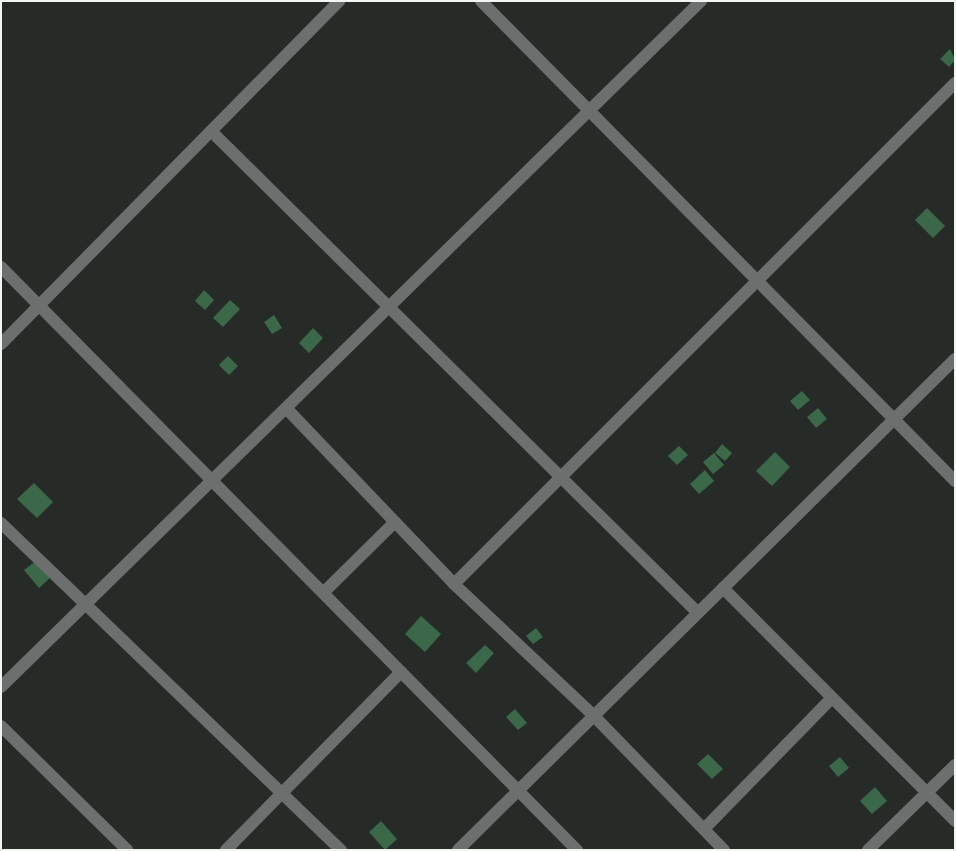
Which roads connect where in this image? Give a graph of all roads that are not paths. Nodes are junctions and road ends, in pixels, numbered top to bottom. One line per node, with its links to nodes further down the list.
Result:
1 (340, 1): 6 (street)
2 (481, 1): 5 (street)
3 (700, 1): 5 (street)
4 (955, 83): 8 (street)
5 (589, 111): 8 (street); 10 (street)
6 (212, 131): 9 (street); 10 (street)
7 (1, 266): 9 (street)
8 (757, 280): 14 (street); 15 (street)
9 (40, 306): 11 (street); 16 (street)
10 (390, 306): 13 (street); 15 (street)
11 (1, 344)
12 (955, 359): 14 (street)
13 (286, 408): 16 (street); 18 (street)
14 (894, 419): 17 (street); 21 (street)
15 (562, 477): 20 (street); 24 (street)
16 (213, 481): 22 (street); 23 (street)
17 (955, 481)
18 (395, 522): 20 (street); 22 (street)
19 (1, 523): 23 (street)
20 (454, 584): 28 (street)
21 (722, 588): 24 (street); 27 (street)
22 (323, 593): 25 (street)
23 (86, 606): 26 (street); 32 (street)
24 (697, 612): 28 (street)
25 (401, 672): 31 (street); 32 (street)
26 (1, 687)
27 (832, 698): 33 (street); 35 (street)
28 (594, 716): 31 (street); 35 (street)
29 (1, 726): 36 (street)
30 (955, 765): 33 (street)
31 (518, 790): 39 (street); 40 (street)
32 (282, 793): 37 (street); 38 (street)
33 (926, 793): 34 (street); 42 (street)
34 (955, 821)
35 (704, 829): 41 (street)
36 (127, 850)
37 (226, 850)
38 (341, 850)
39 (458, 850)
40 (576, 850)
41 (724, 850)
42 (868, 850)

